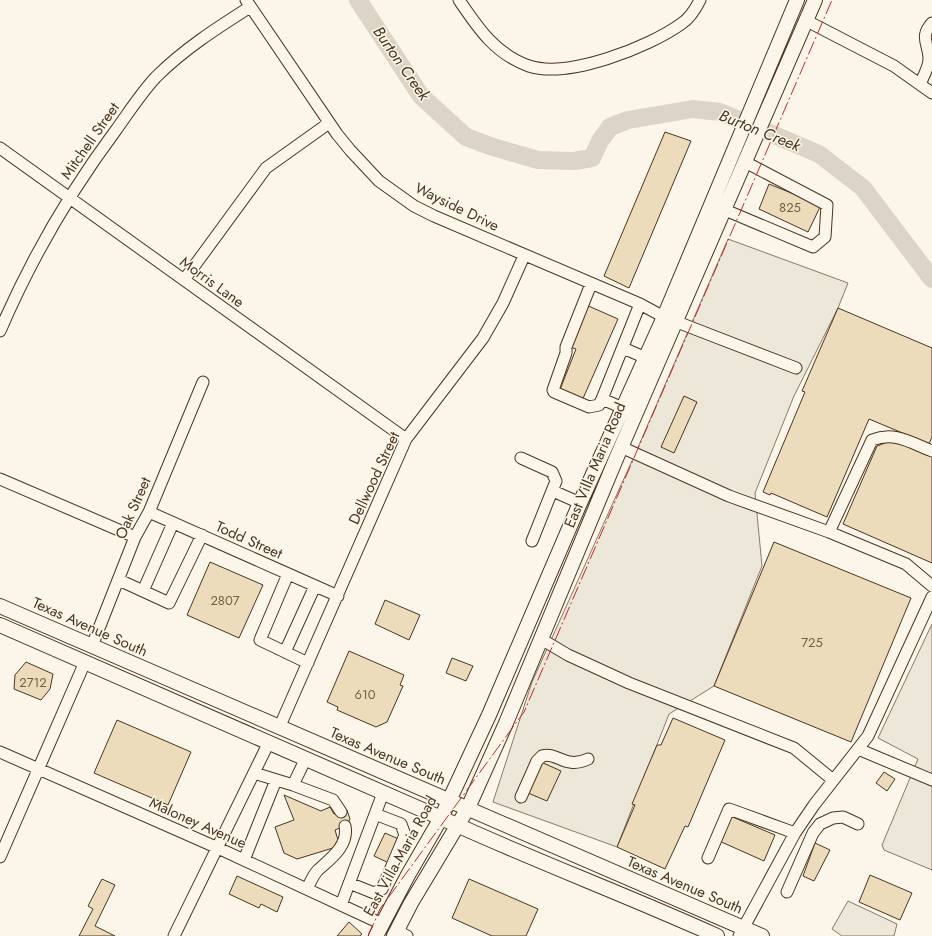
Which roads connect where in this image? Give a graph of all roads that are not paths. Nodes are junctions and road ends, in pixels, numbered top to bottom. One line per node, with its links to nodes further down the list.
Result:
1 (459, 0): 2 (street)
2 (700, 0)
3 (797, 0): 19 (main road, East Villa Maria Road)
4 (815, 0): 6 (main road, East Villa Maria Road)
5 (248, 3): 10 (street, Wayside Drive); 13 (street, Mitchell Street)
6 (806, 21): 8 (street); 12 (main road, East Villa Maria Road)
7 (932, 23): 8 (street)
8 (920, 84): 9 (street)
9 (932, 93)
10 (329, 124): 15 (street, Wayside Drive); 16 (street)
11 (0, 148): 13 (street, Morris Lane)
12 (745, 162): 14 (main road, East Villa Maria Road); 14 (street)
13 (69, 196): 16 (street, Morris Lane); 20 (street, Mitchell Street)
14 (725, 210): 19 (main road, East Villa Maria Road)
15 (524, 256): 17 (street, Wayside Drive); 27 (street, Dellwood Street)
16 (184, 280): 27 (street, Morris Lane)
17 (591, 284): 18 (street, Wayside Drive); 25 (street)
18 (640, 304): 19 (street, Wayside Drive); 21 (street)
19 (670, 319): 22 (main road, East Villa Maria Road); 23 (street, Wayside Drive); 28 (main road, East Villa Maria Road)
20 (0, 331)
21 (623, 348): 22 (street); 25 (street)
22 (646, 358): 26 (main road, East Villa Maria Road)
23 (796, 368)
24 (203, 382): 34 (street, Oak Street)
25 (602, 398): 26 (street)
26 (624, 408): 33 (main road, East Villa Maria Road)
27 (406, 439): 45 (street, Dellwood Street)
28 (621, 447): 36 (street); 49 (main road, East Villa Maria Road)
29 (932, 451): 36 (street)
30 (522, 458): 32 (street)
31 (0, 479): 38 (street)
32 (553, 491): 33 (street); 39 (street)
33 (580, 503): 68 (main road, East Villa Maria Road)
34 (149, 512): 35 (street, Todd Street); 38 (street, Oak Street)
35 (173, 523): 37 (street, Todd Street); 44 (street)
36 (829, 532): 43 (street)
37 (202, 536): 40 (street, Todd Street); 44 (street)
38 (135, 538): 41 (street, Oak Street)
39 (532, 541)
40 (288, 574): 42 (street, Todd Street); 51 (street)
41 (119, 580): 44 (street); 50 (street, Oak Street)
42 (315, 586): 45 (street, Todd Street); 51 (street)
43 (932, 586)
44 (143, 591)
45 (338, 596): 53 (street, Dellwood Street)
46 (932, 597): 56 (street)
47 (0, 606): 50 (main road, Texas Avenue South)
48 (0, 625): 52 (main road)
49 (541, 639): 63 (street); 69 (main road, East Villa Maria Road)
50 (92, 646): 54 (main road, Texas Avenue South)
51 (285, 652): 53 (street)
52 (85, 662): 55 (main road); 60 (street)
53 (308, 663): 54 (street, Dellwood Street)
54 (279, 728): 68 (main road, Texas Avenue South)
55 (269, 742): 58 (main road); 61 (street)
56 (858, 749): 63 (street); 64 (street)
57 (0, 752): 60 (street, Maloney Avenue)
58 (306, 758): 65 (street); 66 (main road)
59 (588, 759): 67 (street)
60 (39, 769): 77 (street, Maloney Avenue); 78 (street)
61 (254, 773): 62 (street); 77 (street)
62 (276, 780): 65 (street); 80 (street)
63 (833, 780): 76 (street)
64 (932, 780)
65 (293, 785): 70 (street)
66 (383, 793): 71 (street); 72 (main road)
67 (521, 797)
68 (450, 801): 69 (main road, Texas Avenue South); 72 (main road, East Villa Maria Road)
69 (468, 808): 75 (main road, East Villa Maria Road); 86 (main road, Texas Avenue South)
70 (341, 812)
71 (375, 814): 81 (street); 81 (street)
72 (442, 818): 75 (main road); 85 (main road, East Villa Maria Road)
73 (858, 824): 83 (street)
74 (345, 826): 82 (street)
75 (458, 826): 87 (main road, East Villa Maria Road); 89 (main road)
76 (795, 833): 79 (street); 86 (street)
77 (218, 848): 80 (street, Maloney Avenue); 88 (street)
78 (0, 857)
79 (708, 858)
80 (244, 860): 82 (street, Maloney Avenue)
81 (349, 883): 84 (street)
82 (307, 889): 84 (street, Maloney Avenue)
83 (787, 892)
84 (341, 905): 85 (street, Maloney Avenue)
85 (379, 930)
86 (742, 932): 90 (main road, Texas Avenue South)
87 (399, 934)
88 (174, 936)
89 (717, 936)
90 (762, 936)

